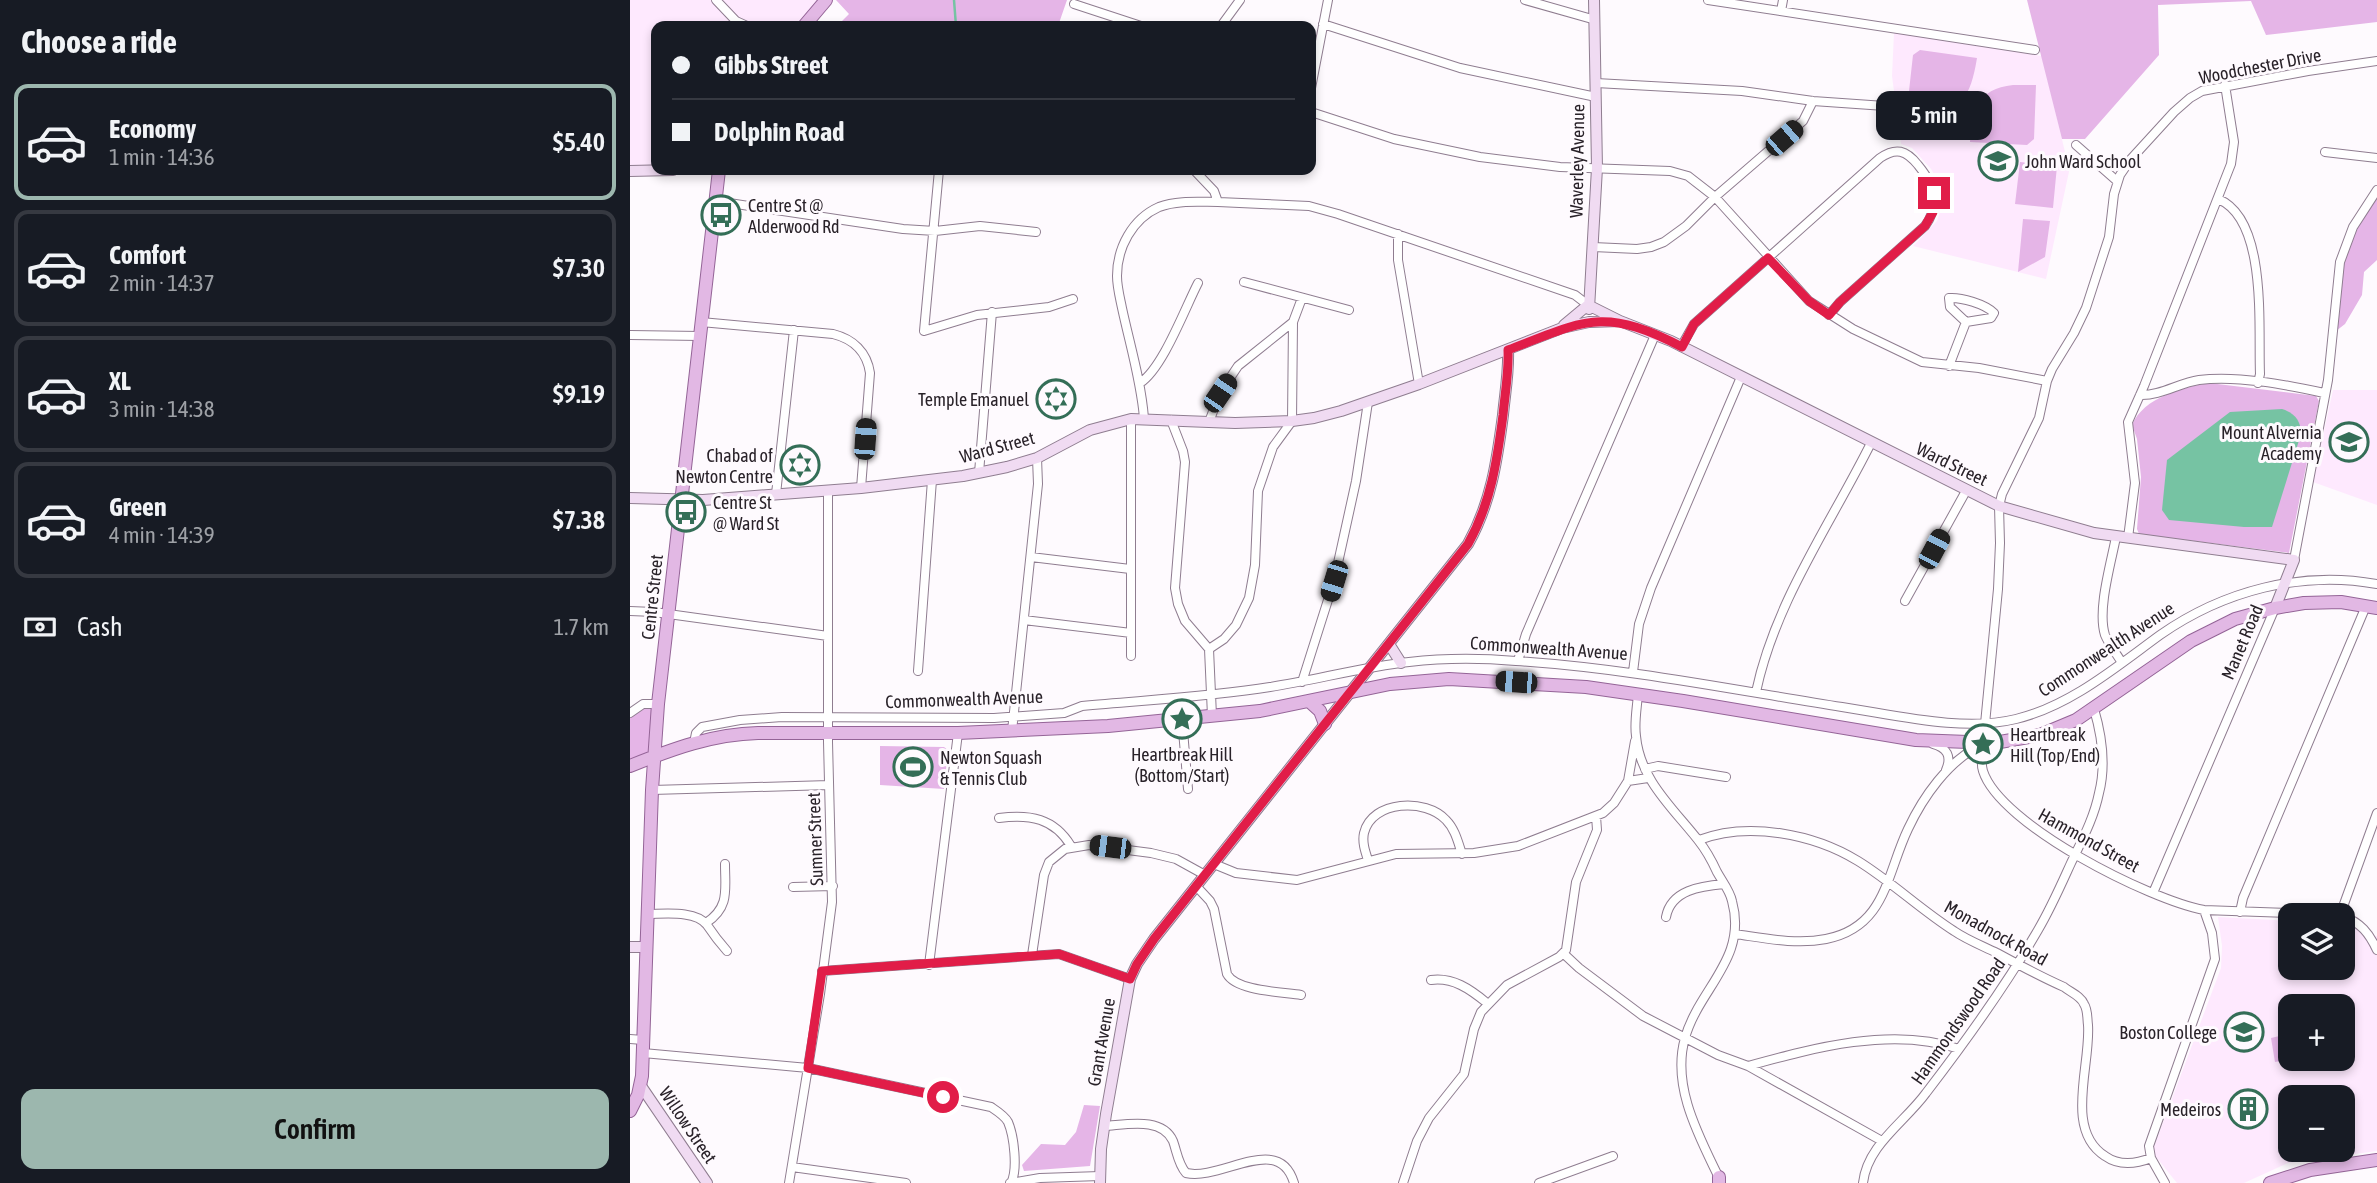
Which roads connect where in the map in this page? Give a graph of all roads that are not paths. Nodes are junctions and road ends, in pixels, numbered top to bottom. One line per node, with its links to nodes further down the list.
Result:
1 (716, 0): 12 (street)
2 (825, 0): 13 (main road)
3 (1240, 0): 15 (street)
4 (1328, 0): 16 (street)
5 (1525, 0): 11 (street)
6 (1594, 0): 11 (street, Waverley Avenue)
7 (1708, 0): 10 (street)
8 (1783, 0): 10 (street)
9 (1074, 4): 14 (street)
10 (1781, 12): 17 (street)
11 (1592, 19): 20 (street, Waverley Avenue)
12 (733, 21)
13 (808, 21)
14 (1115, 21)
15 (1225, 21)
16 (1323, 24): 18 (street); 22 (street)
17 (2035, 50)
18 (1316, 61)
19 (2377, 61): 21 (street, Woodchester Drive)
20 (1596, 83): 22 (street, Waverley Avenue); 23 (street)
21 (2225, 85): 35 (street, Woodchester Drive); 38 (street)
22 (1596, 97): 29 (street, Waverley Avenue)
23 (1813, 101): 24 (street); 37 (street)
24 (1885, 106)
25 (1316, 114): 29 (street)
26 (2076, 145): 35 (street)
27 (2325, 152): 28 (street)
28 (2377, 158)
29 (1597, 168): 37 (street); 44 (street, Waverley Avenue)
30 (630, 171): 31 (street)
31 (651, 171)
32 (719, 175): 39 (main road, Centre Street)
33 (939, 175): 41 (street)
34 (1200, 175): 40 (street)
35 (2118, 181): 68 (street, Woodchester Drive)
36 (2377, 190): 72 (street, Manet Road)
37 (1715, 197): 44 (street); 45 (street)
38 (2218, 200): 70 (street); 73 (street)
39 (716, 201): 41 (street); 55 (main road, Centre Street)
40 (1218, 202): 43 (street); 69 (street)
41 (935, 231): 42 (street); 52 (street)
42 (1037, 232)
43 (1398, 234): 50 (street); 71 (street)
44 (1592, 247): 50 (street, Waverley Avenue)
45 (1768, 258): 53 (street); 53 (street); 64 (street)
46 (1244, 282): 48 (street)
47 (1198, 283): 69 (street)
48 (1302, 298): 51 (street); 56 (street)
49 (1073, 299): 52 (street)
50 (1588, 305): 54 (street, Ward Street); 57 (street, Waverley Avenue); 59 (street, Ward Street)
51 (1349, 310)
52 (992, 312): 82 (street)
53 (1829, 315): 66 (street)
54 (1620, 321): 57 (street, Ward Street); 62 (street, Ward Street)
55 (701, 322): 60 (street); 63 (main road, Centre Street)
56 (1293, 322): 78 (street); 79 (street)
57 (1590, 322): 59 (street, Ward Street)
58 (1966, 322): 58 (street); 66 (street)
59 (1562, 328): 65 (street, Ward Street)
60 (794, 330): 84 (street); 87 (street)
61 (630, 335): 63 (street)
62 (1655, 335): 64 (street, Ward Street); 109 (street)
63 (700, 336): 89 (main road, Centre Street)
64 (1682, 347): 67 (street, Ward Street)
65 (1508, 350): 71 (street, Ward Street); 106 (street, Grant Avenue)
66 (1949, 366): 68 (street)
67 (1741, 377): 80 (street, Ward Street); 114 (street)
68 (2047, 381): 90 (street, Woodchester Drive)
69 (1140, 383): 75 (street)
70 (2258, 383): 72 (street); 73 (street)
71 (1419, 384): 74 (street, Ward Street)
72 (2324, 393): 94 (street, Manet Road)
73 (2140, 396): 92 (street)
74 (1368, 402): 78 (street, Ward Street); 115 (street)
75 (1144, 418): 76 (street, Ward Street); 77 (street, Ward Street)
76 (1132, 419): 81 (street, Ward Street); 95 (street)
77 (1171, 420): 79 (street, Ward Street); 107 (street)
78 (1292, 421): 79 (street, Ward Street); 107 (street)
79 (1209, 422)
80 (1871, 443): 86 (street, Ward Street); 116 (street)
81 (1037, 458): 82 (street, Ward Street); 93 (street)
82 (979, 473): 83 (street, Ward Street)
83 (932, 480): 84 (street, Ward Street); 113 (street)
84 (861, 488): 85 (street, Ward Street)
85 (828, 491): 87 (street, Ward Street); 105 (street, Sumner Street)
86 (1966, 491): 90 (street, Ward Street); 98 (street)
87 (776, 494): 89 (street, Ward Street)
88 (630, 498): 89 (street, Ward Street)
89 (681, 499): 102 (main road, Centre Street)
90 (1999, 506): 91 (street, Ward Street); 130 (street, Hammond Street)
91 (2116, 537): 92 (street, Ward Street); 111 (street)
92 (2128, 538): 94 (street, Ward Street)
93 (1031, 557): 95 (street); 103 (street)
94 (2294, 560): 96 (street, Manet Road)
95 (1130, 569): 104 (street)
96 (2286, 583): 97 (street, Commonwealth Avenue); 100 (street, Manet Road); 111 (street, Commonwealth Avenue)
97 (2377, 584)
98 (1905, 601)
99 (2372, 607): 100 (main road, Commonwealth Avenue); 169 (street)
100 (2275, 608): 122 (main road, Commonwealth Avenue); 166 (street, Manet Road)
101 (630, 611): 102 (street)
102 (668, 614): 105 (street); 121 (main road, Centre Street)
103 (1024, 620): 104 (street); 125 (street)
104 (1132, 633): 108 (street)
105 (828, 636): 127 (street, Sumner Street)
106 (1389, 644): 110 (street); 112 (street, Grant Avenue)
107 (1209, 649): 118 (street)
108 (1131, 656)
109 (1518, 661): 110 (street, Commonwealth Avenue); 114 (street, Commonwealth Avenue)
110 (1401, 663): 112 (street, Commonwealth Avenue)
111 (2122, 663): 130 (street, Commonwealth Avenue)
112 (1370, 669): 115 (street, Commonwealth Avenue); 117 (street, Grant Avenue)
113 (918, 671)
114 (1633, 672): 116 (street, Commonwealth Avenue)
115 (1301, 682): 118 (street, Commonwealth Avenue)
116 (1756, 692): 130 (street, Commonwealth Avenue)
117 (1351, 693): 119 (main road, Commonwealth Avenue); 120 (main road, Commonwealth Avenue); 129 (street, Grant Avenue)
118 (1210, 694): 124 (street, Commonwealth Avenue); 126 (street)
119 (1638, 694): 135 (street); 136 (main road, Commonwealth Avenue)
120 (1310, 701): 126 (main road, Commonwealth Avenue); 129 (main road)
121 (658, 704): 123 (street); 139 (main road, Centre Street)
122 (2094, 709): 138 (main road, Commonwealth Avenue); 156 (street, Hammondswood Road)
123 (630, 713)
124 (1064, 713): 125 (street, Commonwealth Avenue); 131 (street)
125 (1012, 716): 127 (street, Commonwealth Avenue); 132 (street)
126 (1212, 716): 128 (main road, Commonwealth Avenue)
127 (828, 718): 133 (street, Sumner Street); 137 (street, Commonwealth Avenue)
128 (1182, 719): 131 (main road, Commonwealth Avenue); 147 (street)
129 (1325, 723): 159 (street, Grant Avenue)
130 (1986, 723): 138 (street, Hammond Street)
131 (1066, 729): 132 (main road, Commonwealth Avenue)
132 (1013, 731): 134 (main road, Commonwealth Avenue)
133 (829, 733): 134 (main road, Commonwealth Avenue); 137 (main road, Commonwealth Avenue); 146 (street, Sumner Street)
134 (958, 733): 183 (street)
135 (1636, 738): 141 (street); 145 (street)
136 (1916, 740): 138 (main road, Commonwealth Avenue); 142 (street)
137 (694, 743): 139 (main road, Commonwealth Avenue)
138 (1983, 744): 142 (street); 156 (street, Hammond Street)
139 (653, 757): 140 (main road, Commonwealth Avenue); 148 (main road, Centre Street)
140 (630, 766)
141 (1645, 768): 143 (street); 144 (street)
142 (1945, 774): 161 (street)
143 (1726, 777)
144 (1648, 778): 145 (street); 153 (street)
145 (1628, 781): 150 (street)
146 (830, 785): 148 (street); 163 (street, Sumner Street)
147 (1188, 789)
148 (652, 790): 170 (main road, Centre Street)
149 (2377, 813): 152 (street)
150 (1596, 816): 155 (street); 180 (street)
151 (999, 818): 154 (street)
152 (2373, 839): 167 (street)
153 (1699, 840): 161 (street, Monadnock Road); 162 (street)
154 (1071, 846): 160 (street); 181 (street)
155 (1462, 854): 157 (street); 157 (street)
156 (2076, 854): 166 (street, Hammond Street); 182 (street, Hammondswood Road)
157 (1368, 860): 159 (street)
158 (725, 864): 173 (street)
159 (1214, 864): 160 (street, Grant Avenue)
160 (1205, 875): 165 (street, Grant Avenue)
161 (1889, 882): 175 (street); 182 (street, Monadnock Road)
162 (1724, 884): 172 (street); 175 (street)
163 (833, 886): 164 (street); 184 (street, Sumner Street)
164 (793, 887)
165 (1197, 887): 185 (street, Grant Avenue); 187 (street)
166 (2152, 893): 168 (street, Hammond Street)
167 (2346, 903)
168 (2204, 910): 169 (street, Hammond Street); 199 (street)
169 (2240, 912): 171 (street, Hammond Street)
170 (648, 914): 173 (street); 177 (main road, Centre Street)
171 (2278, 914)
172 (1666, 917)
173 (706, 923): 179 (street)
174 (2355, 924): 178 (street)
175 (1735, 934): 189 (street)
176 (630, 947): 177 (street)
177 (646, 947): 190 (main road, Centre Street)
178 (2377, 950)
179 (727, 951)
180 (1564, 954): 188 (street); 189 (street)
181 (1032, 955): 183 (street); 185 (street)
182 (2018, 964): 191 (street, Hammondswood Road); 199 (street, Monadnock Road)
183 (929, 965): 184 (street)
184 (822, 971): 193 (street, Sumner Street)
185 (1130, 979): 196 (street, Grant Avenue)
186 (1431, 980): 188 (street)
187 (1301, 995)
188 (1487, 1003): 209 (street)
189 (1685, 1039): 192 (street); 203 (street)
190 (639, 1044): 193 (street); 194 (main road, Centre Street)
191 (1959, 1049): 192 (street); 197 (street, Hammondswood Road)
192 (1748, 1066): 197 (street)
193 (808, 1068): 201 (street, Sumner Street); 207 (street)
194 (641, 1086): 195 (main road, Centre Street); 204 (street, Willow Street)
195 (630, 1111)
196 (1104, 1126): 202 (street, Grant Avenue); 208 (street)
197 (1882, 1141): 211 (street, Hammondswood Road)
198 (1613, 1156): 210 (street)
199 (2151, 1158): 212 (street)
200 (2377, 1160): 213 (main road)
201 (792, 1167): 205 (street, Sumner Street); 206 (street)
202 (1100, 1179): 207 (street)
203 (1720, 1181)
204 (707, 1183)
205 (789, 1183)
206 (906, 1183)
207 (1011, 1183)
208 (1294, 1183)
209 (1404, 1183)
210 (1539, 1183)
211 (1863, 1183)
212 (2165, 1183)
213 (2270, 1183)

